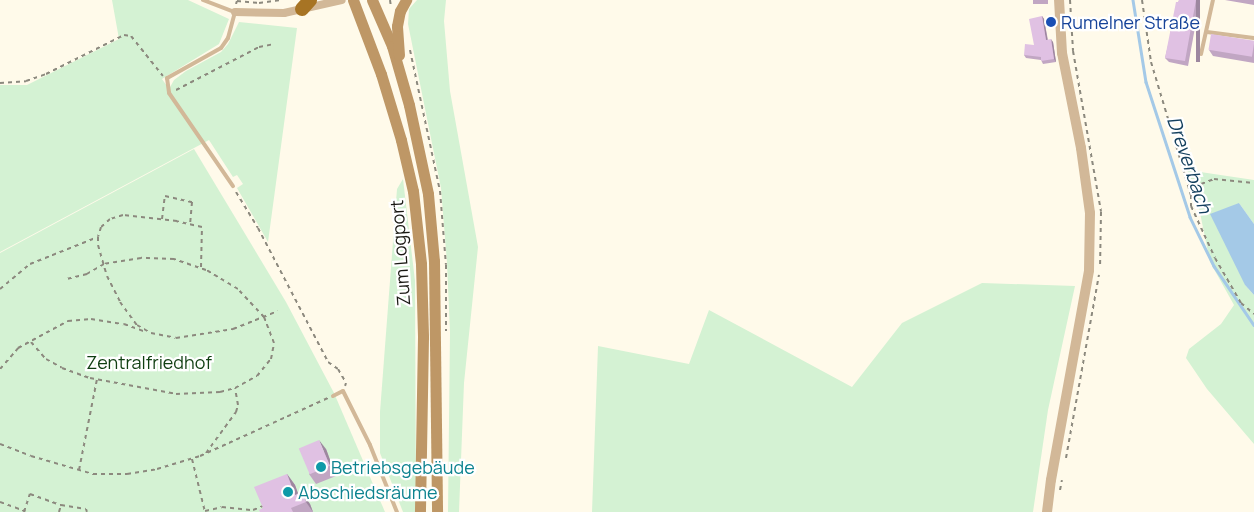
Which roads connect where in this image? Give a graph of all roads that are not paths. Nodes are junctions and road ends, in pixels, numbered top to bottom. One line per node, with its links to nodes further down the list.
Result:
1 (203, 0): 9 (lane)
2 (342, 0): 8 (street)
3 (353, 0): 17 (main road, Zum Logport)
4 (372, 0): 13 (main road, Zum Logport)
5 (406, 0): 13 (main road)
6 (1059, 0): 19 (street)
7 (1213, 0): 10 (lane)
8 (306, 4): 9 (street)
9 (235, 12): 14 (lane)
10 (1207, 32): 11 (lane); 12 (lane)
11 (1254, 38)
12 (1201, 54)
13 (400, 71): 18 (main road, Zum Logport)
14 (233, 186)
15 (333, 396): 16 (lane)
16 (396, 512)
17 (420, 512)
18 (437, 512)
19 (1047, 512)

